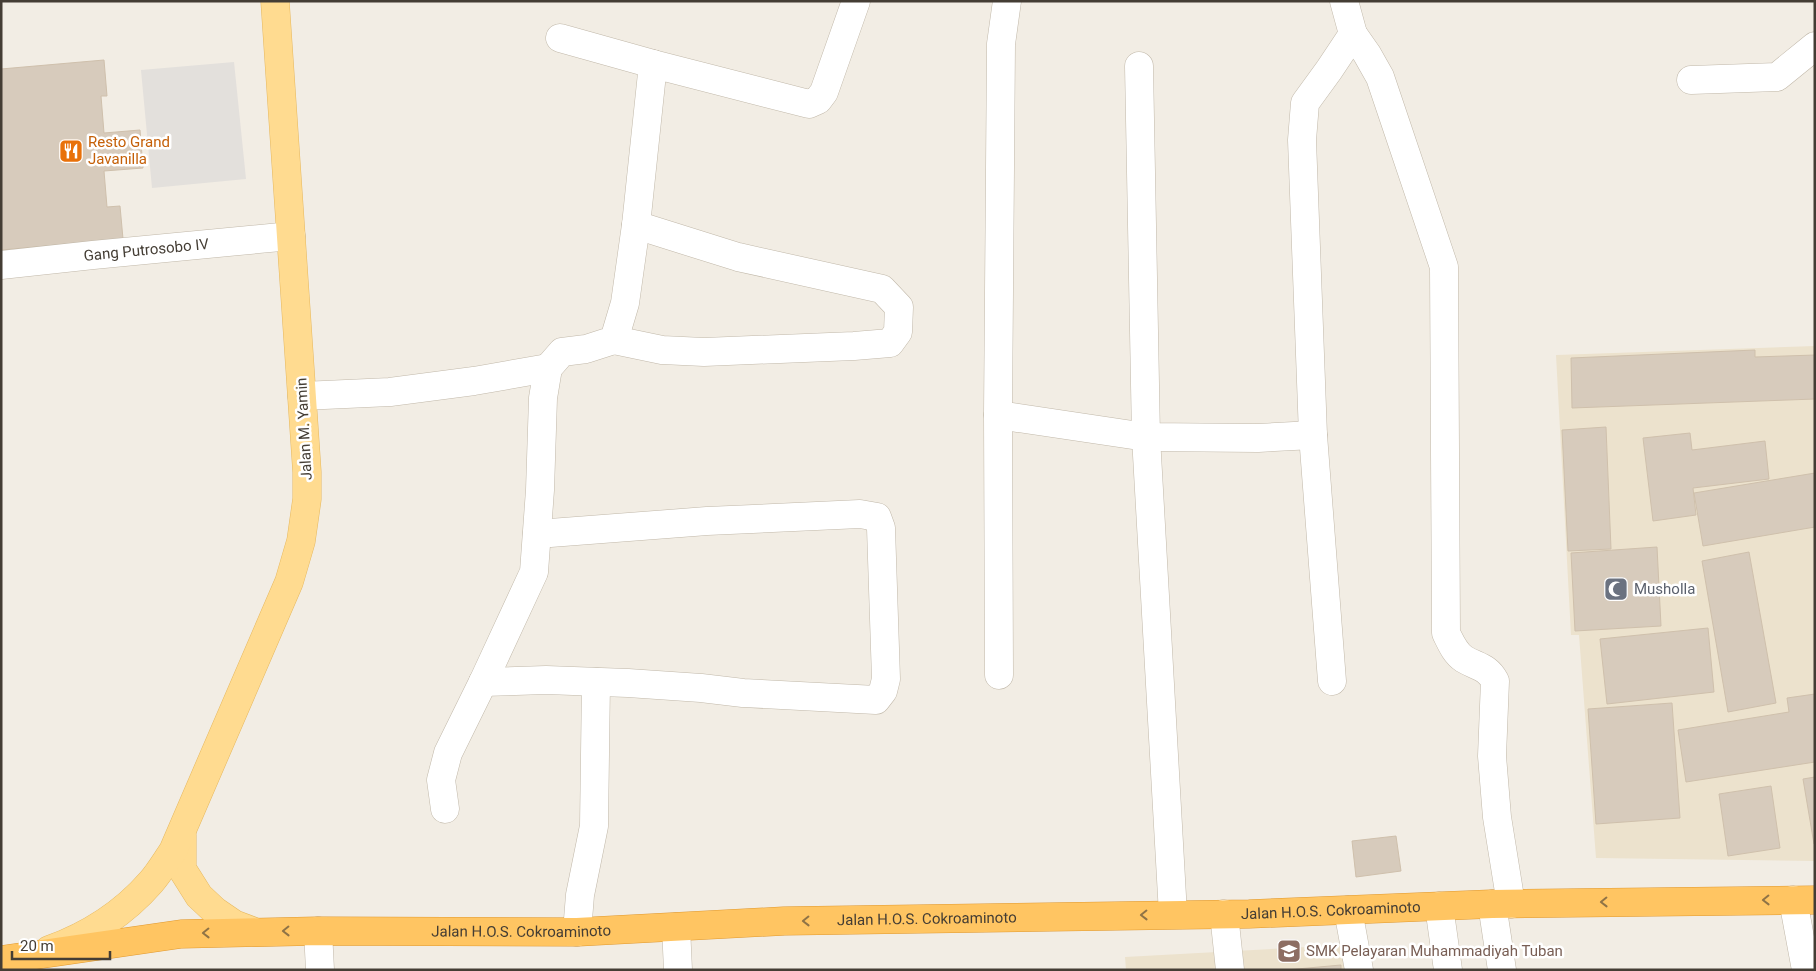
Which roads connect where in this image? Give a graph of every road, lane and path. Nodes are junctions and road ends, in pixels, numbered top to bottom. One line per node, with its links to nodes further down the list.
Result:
1 (275, 1): 12 (main road, Jalan M. Yamin)
2 (856, 1): 8 (street)
3 (1007, 1): 17 (street)
4 (1344, 1): 5 (street)
5 (1353, 34): 18 (street); 28 (street)
6 (560, 38): 8 (street)
7 (1815, 46): 10 (street)
8 (653, 64): 11 (street)
9 (1140, 66): 19 (street)
10 (1691, 80)
11 (636, 225): 14 (street); 14 (street)
12 (291, 236): 13 (street, Gang Putrosobo IV); 16 (main road, Jalan M. Yamin)
13 (1, 266)
14 (614, 340): 15 (street)
15 (548, 368): 16 (street); 20 (street)
16 (302, 396): 26 (main road, Jalan M. Yamin)
17 (998, 415): 19 (street); 21 (street)
18 (1313, 435): 19 (street); 22 (street)
19 (1146, 437): 31 (street)
20 (537, 534): 23 (street); 24 (street)
21 (999, 675)
22 (1332, 681)
23 (483, 682): 24 (street); 25 (street)
24 (596, 682): 36 (street)
25 (445, 809)
26 (182, 833): 35 (main road, Jalan M. Yamin); 37 (main road, Jalan M. Yamin)
27 (1804, 900): 28 (highway, Jalan H.O.S. Cokroaminoto, one-way to 28); 45 (street)
28 (1502, 904): 29 (highway, Jalan H.O.S. Cokroaminoto); 44 (street)
29 (1439, 906): 30 (highway, Jalan H.O.S. Cokroaminoto); 43 (street)
30 (1348, 910): 32 (highway, Jalan H.O.S. Cokroaminoto); 42 (street)
31 (1173, 914): 32 (highway, Jalan H.O.S. Cokroaminoto); 33 (highway, Jalan H.O.S. Cokroaminoto, one-way to 33)
32 (1224, 914): 41 (street)
33 (676, 927): 36 (highway, Jalan H.O.S. Cokroaminoto); 40 (street)
34 (318, 931): 35 (highway, Jalan H.O.S. Cokroaminoto, one-way to 35); 36 (highway, Jalan H.O.S. Cokroaminoto); 39 (street)
35 (255, 932): 37 (highway, Jalan H.O.S. Cokroaminoto, one-way to 37)
36 (577, 932)
37 (38, 954): 38 (highway, Jalan M. Yamin)
38 (1, 960)
39 (320, 970)
40 (678, 970)
41 (1230, 970)
42 (1358, 970)
43 (1448, 970)
44 (1502, 970)
45 (1806, 970)

